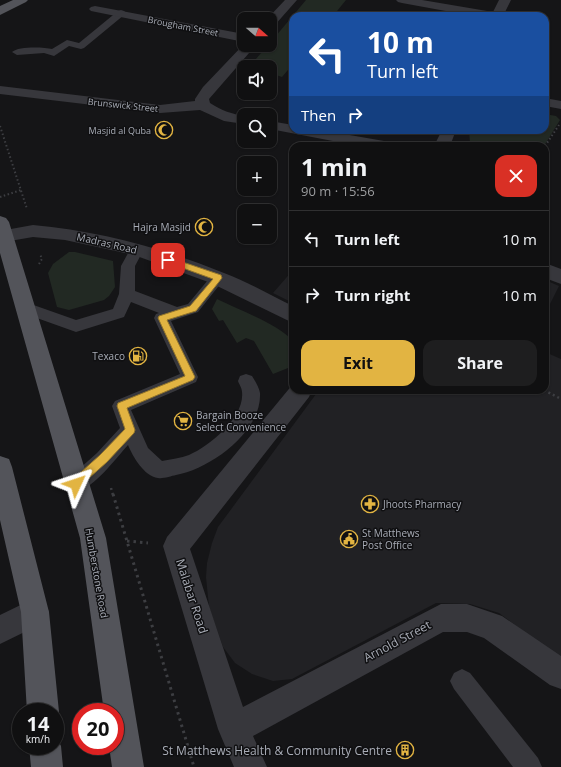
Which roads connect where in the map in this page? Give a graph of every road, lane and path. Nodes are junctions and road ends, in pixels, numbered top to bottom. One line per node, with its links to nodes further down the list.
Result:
1 (22, 0): 7 (main road)
2 (291, 0): 11 (street)
3 (402, 0): 8 (street)
4 (505, 0): 9 (street)
5 (132, 4): 10 (street)
6 (95, 9): 10 (street, Brougham Street)
7 (0, 11)
8 (470, 12)
9 (499, 12)
10 (121, 14): 12 (street, Brougham Street); 13 (lane)
11 (277, 15)
12 (237, 37)
13 (17, 52)
14 (243, 52): 17 (street)
15 (0, 90): 17 (street, Brunswick Street)
16 (549, 103): 18 (street)
17 (203, 105): 19 (street)
18 (561, 105)
19 (237, 119)
20 (561, 122): 25 (path)
21 (277, 126): 22 (street)
22 (289, 128)
23 (318, 134): 24 (street)
24 (362, 142)
25 (548, 142)
26 (21, 190): 27 (path)
27 (0, 197)
28 (1, 232): 29 (street, Madras Road); 34 (main road, Humberstone Road)
29 (137, 249): 32 (street, Madras Road); 33 (lane)
30 (549, 272): 31 (street)
31 (561, 277)
32 (218, 278): 35 (lane); 36 (street, Madras Road)
33 (127, 294): 34 (lane); 35 (lane)
34 (25, 308): 43 (main road, Humberstone Road)
35 (176, 313): 41 (lane)
36 (289, 313)
37 (246, 381): 41 (lane)
38 (549, 393): 40 (path)
39 (298, 394): 45 (street, Malabar Road)
40 (561, 399)
41 (130, 430): 43 (lane)
42 (0, 467): 46 (main road)
43 (76, 484): 44 (main road, Humberstone Road)
44 (93, 538): 45 (path); 54 (main road, Humberstone Road)
45 (176, 546): 51 (street, Malabar Road)
46 (34, 612): 47 (street); 50 (main road)
47 (0, 630)
48 (561, 674): 51 (street, Arnold Street)
49 (462, 681): 56 (lane)
50 (42, 703)
51 (234, 730): 55 (street, Malabar Road)
52 (46, 755): 53 (main road)
53 (47, 767)
54 (128, 767)
55 (251, 767)
56 (529, 767)

